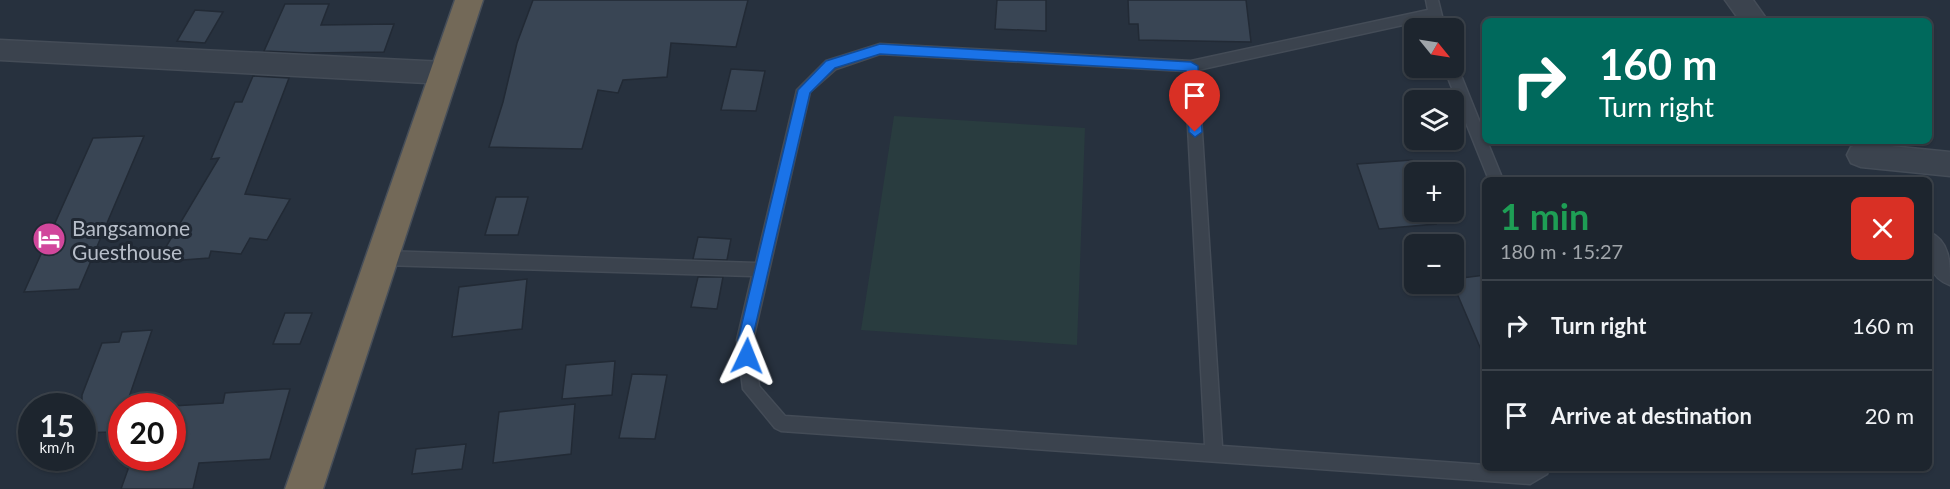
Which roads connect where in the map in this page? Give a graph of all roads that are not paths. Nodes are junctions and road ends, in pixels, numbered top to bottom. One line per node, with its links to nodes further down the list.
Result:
1 (469, 0): 7 (highway)
2 (1738, 0): 4 (street)
3 (1434, 6): 6 (lane)
4 (1753, 18)
5 (0, 50): 7 (street)
6 (1191, 66): 15 (lane); 17 (lane)
7 (445, 73): 14 (highway)
8 (1455, 78): 11 (lane)
9 (1855, 148): 10 (street); 12 (street)
10 (1950, 164)
11 (1495, 177)
12 (1878, 177)
13 (1932, 249): 16 (street)
14 (382, 258): 15 (lane); 19 (highway)
15 (761, 270): 17 (lane)
16 (1950, 272)
17 (1214, 454): 18 (lane)
18 (1537, 471)
19 (304, 489)

